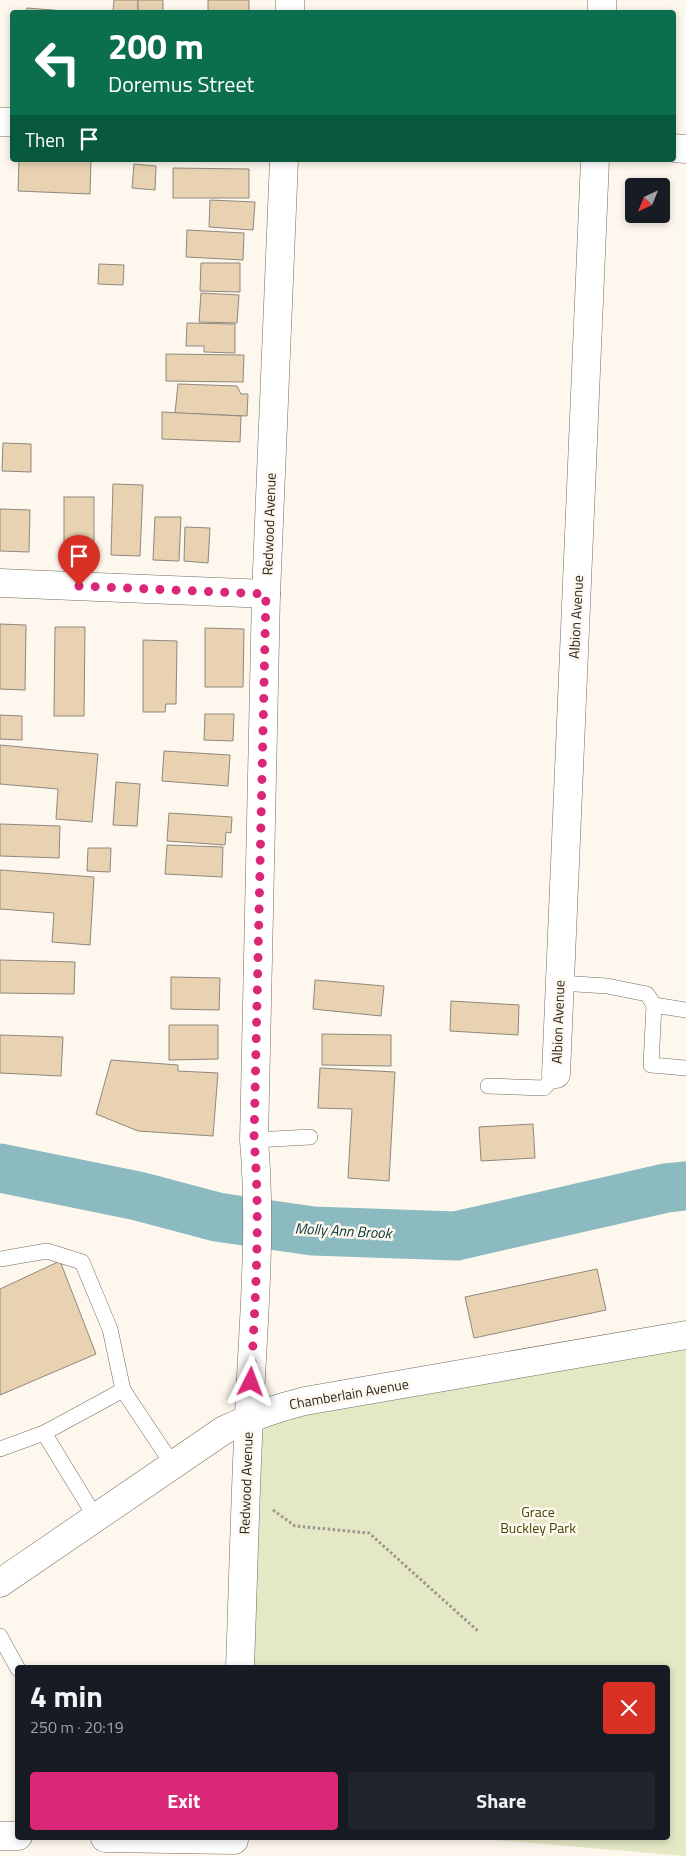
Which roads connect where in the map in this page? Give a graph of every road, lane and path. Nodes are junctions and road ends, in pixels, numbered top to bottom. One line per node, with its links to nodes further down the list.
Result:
1 (284, 162): 4 (street, Redwood Avenue)
2 (596, 162): 5 (street, Albion Avenue)
3 (0, 583): 4 (street)
4 (266, 594): 12 (street, Redwood Avenue)
5 (560, 982): 6 (lane); 9 (street, Albion Avenue)
6 (654, 1005): 7 (lane); 8 (lane)
7 (686, 1010)
8 (686, 1068)
9 (556, 1074): 10 (lane)
10 (488, 1086)
11 (310, 1137): 12 (lane)
12 (254, 1140): 16 (street, Redwood Avenue)
13 (0, 1259): 15 (lane)
14 (686, 1335): 16 (street, Chamberlain Avenue)
15 (123, 1390): 17 (lane); 19 (lane)
16 (249, 1418): 19 (street, Chamberlain Avenue); 20 (street, Redwood Avenue)
17 (44, 1433): 18 (lane); 21 (lane)
18 (0, 1449)
19 (173, 1465): 21 (street, Chamberlain Avenue)
20 (246, 1489): 23 (path); 26 (street, Redwood Avenue)
21 (96, 1518): 22 (street, Chamberlain Avenue)
22 (0, 1582)
23 (479, 1632)
24 (0, 1636): 25 (lane)
25 (16, 1665)
26 (240, 1665)
27 (0, 1836): 28 (street)
28 (15, 1836)
29 (148, 1840): 30 (street)
30 (233, 1844)

